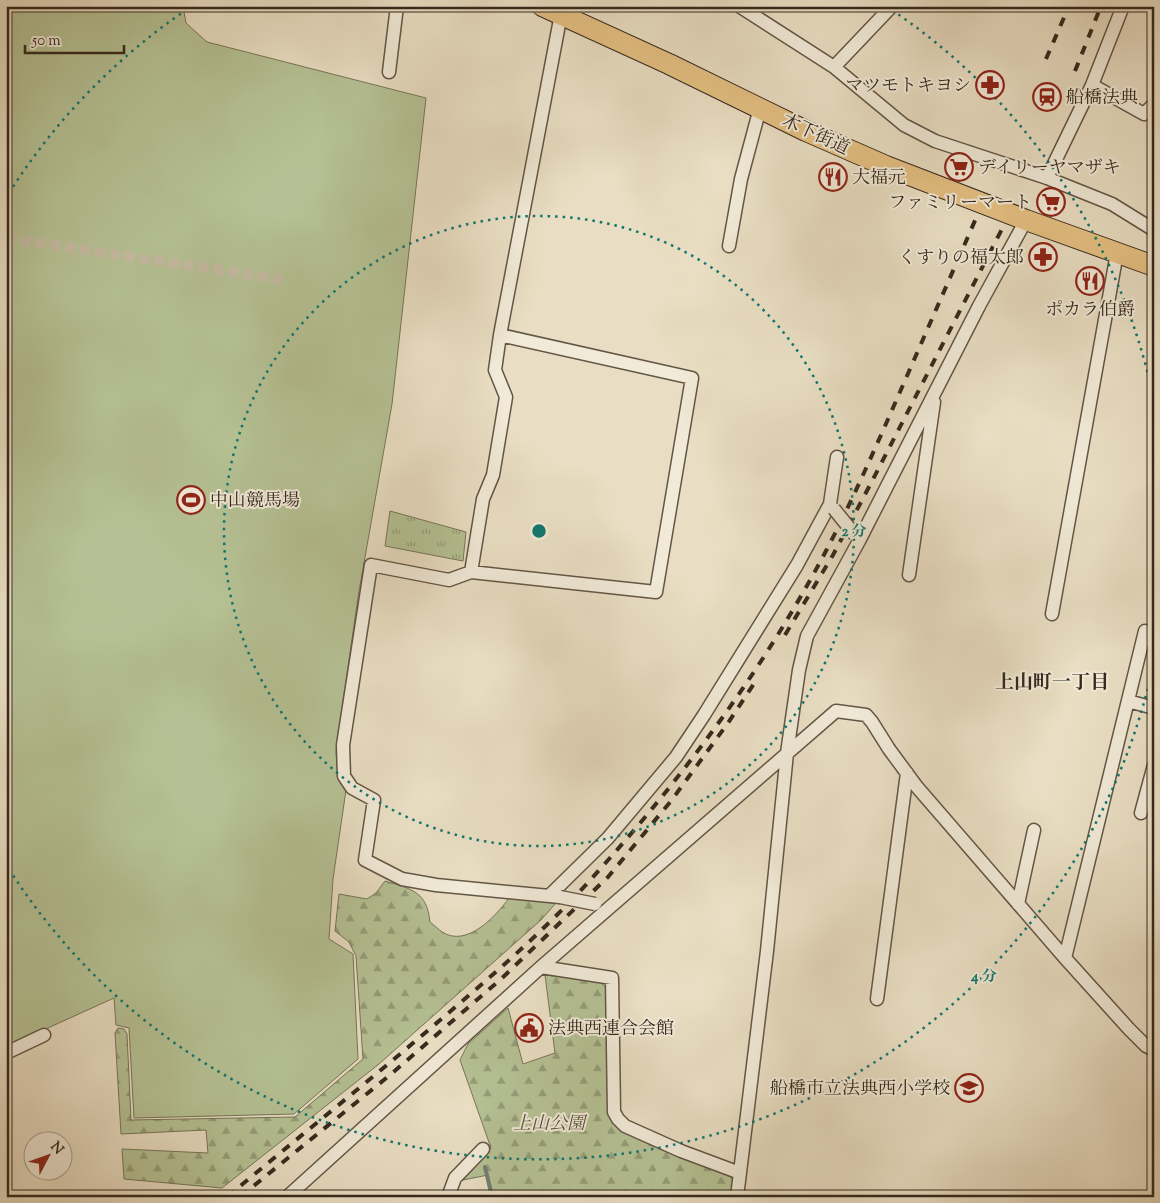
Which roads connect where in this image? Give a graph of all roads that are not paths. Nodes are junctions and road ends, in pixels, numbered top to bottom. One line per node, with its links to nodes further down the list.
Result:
1 (398, 6): 8 (street)
2 (542, 6): 6 (main road, 木下街道)
3 (739, 6): 7 (street)
4 (892, 6): 7 (street)
5 (1123, 6): 9 (street)
6 (560, 14): 11 (main road, 木下街道); 18 (street)
7 (834, 67): 12 (street)
8 (389, 72)
9 (1092, 85): 10 (street); 12 (street)
10 (1154, 104)
11 (760, 108): 13 (main road, 木下街道); 15 (street)
12 (1047, 178): 14 (street)
13 (1026, 220): 16 (main road, 木下街道); 19 (street)
14 (1154, 230)
15 (729, 246)
16 (1117, 254): 17 (main road, 木下街道); 25 (street)
17 (1154, 266)
18 (500, 335): 23 (street); 23 (street)
19 (936, 392): 22 (street); 24 (street)
20 (837, 457): 21 (street)
21 (832, 507): 22 (street, bridge); 34 (street)
22 (857, 538): 29 (street)
23 (471, 572): 34 (street)
24 (909, 575)
25 (1052, 614)
26 (1145, 631): 27 (street)
27 (1128, 701): 28 (street); 37 (street)
28 (1154, 708)
29 (787, 753): 31 (street); 36 (street); 44 (street)
30 (1154, 765): 32 (street)
31 (907, 773): 35 (street); 39 (street)
32 (1141, 813)
33 (1034, 830): 35 (street)
34 (555, 896): 36 (street, bridge)
35 (1018, 904): 37 (street)
36 (610, 907): 38 (street)
37 (1065, 958): 41 (street)
38 (541, 967): 44 (street); 45 (street)
39 (877, 999)
40 (44, 1035): 42 (street)
41 (1154, 1050)
42 (6, 1053)
43 (483, 1149): 46 (street)
44 (740, 1173): 47 (street)
45 (287, 1197)
46 (448, 1197)
47 (737, 1197)

